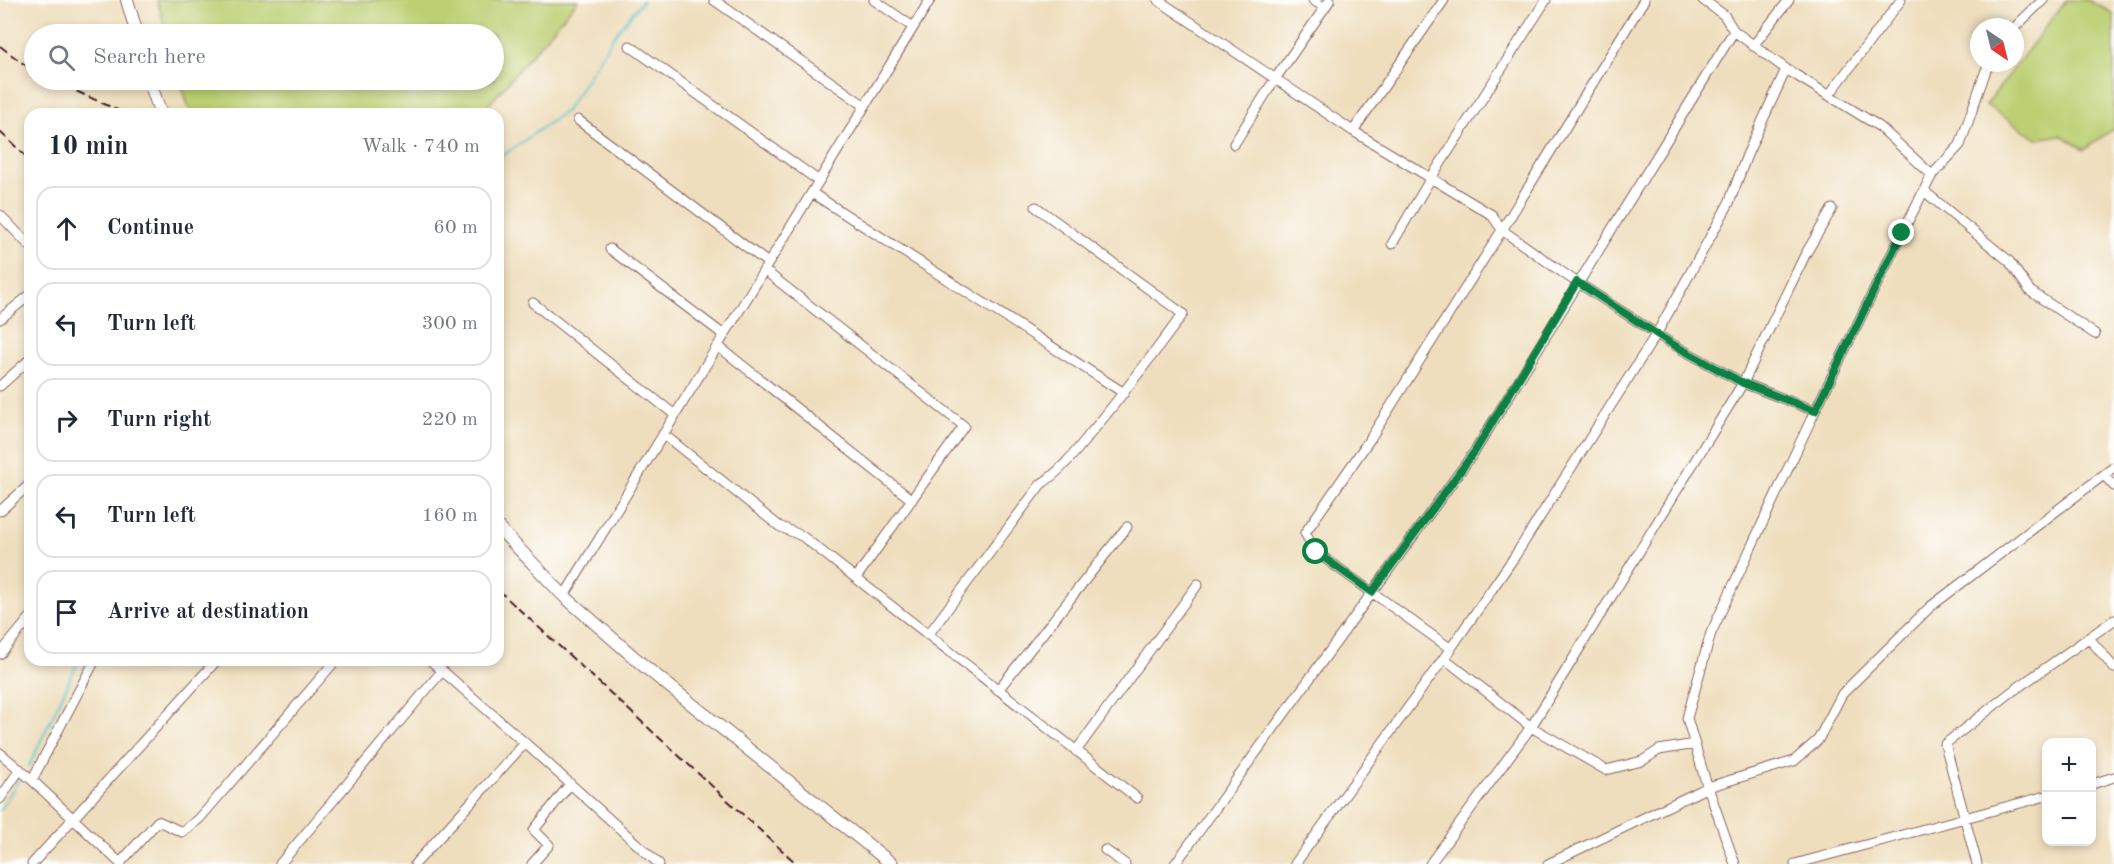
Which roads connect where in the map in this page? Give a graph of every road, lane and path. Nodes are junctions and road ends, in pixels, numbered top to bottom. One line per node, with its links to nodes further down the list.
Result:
1 (127, 0): 16 (main road)
2 (714, 0): 26 (street)
3 (874, 0): 17 (street)
4 (930, 0): 17 (street)
5 (1158, 0): 23 (street)
6 (1313, 0): 14 (street)
7 (1444, 0): 29 (street)
8 (1546, 0): 32 (street)
9 (1644, 0): 39 (street)
10 (1703, 0): 18 (street)
11 (1789, 0): 20 (street)
12 (1902, 0): 25 (street)
13 (2043, 0): 15 (street)
14 (1328, 4): 23 (street)
15 (2024, 18)
16 (134, 24)
17 (913, 27): 26 (street)
18 (1734, 32): 20 (street); 44 (street)
19 (630, 46): 33 (street)
20 (1754, 46): 21 (street)
21 (1786, 69): 25 (street); 48 (street)
22 (1985, 72): 31 (street)
23 (1275, 79): 29 (street); 30 (street)
24 (152, 90): 27 (main road)
25 (1828, 95): 31 (street)
26 (865, 106): 33 (street)
27 (158, 108)
28 (578, 120): 43 (street)
29 (1353, 131): 32 (street)
30 (1234, 144)
31 (1932, 175): 34 (street)
32 (1431, 178): 39 (street); 41 (street)
33 (819, 181): 35 (street)
34 (1924, 191): 49 (street); 56 (street)
35 (812, 193): 43 (street); 55 (street)
36 (1036, 207): 55 (street)
37 (1832, 209): 53 (street)
38 (0, 215): 40 (street)
39 (1503, 230): 44 (street); 69 (street)
40 (24, 240)
41 (1392, 244)
42 (610, 249): 50 (street)
43 (766, 267): 50 (street); 63 (street)
44 (1577, 282): 48 (street); 69 (street)
45 (24, 300): 47 (street)
46 (533, 303): 57 (street)
47 (0, 319)
48 (1657, 333): 53 (street); 75 (street)
49 (2095, 334)
50 (724, 335): 51 (street)
51 (718, 346): 57 (street); 63 (street)
52 (24, 364): 54 (street)
53 (1743, 383): 56 (street); 85 (street)
54 (0, 386)
55 (1124, 393): 73 (street)
56 (1815, 411): 87 (street)
57 (675, 415): 58 (street)
58 (663, 434): 67 (street); 70 (street)
59 (2114, 467): 60 (street)
60 (2104, 475): 61 (street); 95 (street)
61 (2114, 486)
62 (24, 489): 64 (street)
63 (912, 500): 67 (street)
64 (0, 511)
65 (1127, 527): 84 (street)
66 (504, 533): 70 (main road)
67 (856, 578): 73 (street)
68 (1198, 584): 88 (street)
69 (1372, 592): 75 (street); 110 (street)
70 (564, 596): 108 (main road)
71 (2114, 620): 74 (street)
72 (24, 625): 76 (street)
73 (928, 635): 84 (street)
74 (2090, 638): 82 (street); 100 (street)
75 (1450, 649): 77 (street)
76 (0, 654)
77 (1444, 658): 85 (street); 111 (street)
78 (92, 666): 92 (street)
79 (212, 666): 99 (street)
80 (331, 666): 103 (street)
81 (436, 666): 83 (street)
82 (2114, 668)
83 (442, 671): 86 (street); 104 (street)
84 (998, 690): 88 (street)
85 (1531, 727): 87 (street); 112 (street)
86 (525, 743): 94 (street); 105 (street)
87 (1695, 744): 95 (street)
88 (1076, 751): 97 (street)
89 (0, 753): 90 (street)
90 (20, 769): 92 (street); 98 (street)
91 (2114, 777): 93 (street)
92 (32, 780): 99 (street)
93 (2096, 782)
94 (570, 784): 106 (street); 107 (street)
95 (1708, 787): 113 (street); 114 (street)
96 (2042, 797): 100 (street)
97 (1137, 798)
98 (0, 799)
99 (73, 819): 102 (street); 103 (street)
100 (1964, 819): 115 (street); 116 (street)
101 (1105, 850): 109 (street)
102 (32, 864)
103 (120, 864)
104 (280, 864)
105 (415, 864)
106 (532, 864)
107 (659, 864)
108 (892, 864)
109 (1125, 864)
110 (1175, 864)
111 (1295, 864)
112 (1430, 864)
113 (1548, 864)
114 (1735, 864)
115 (1795, 864)
116 (1977, 864)

